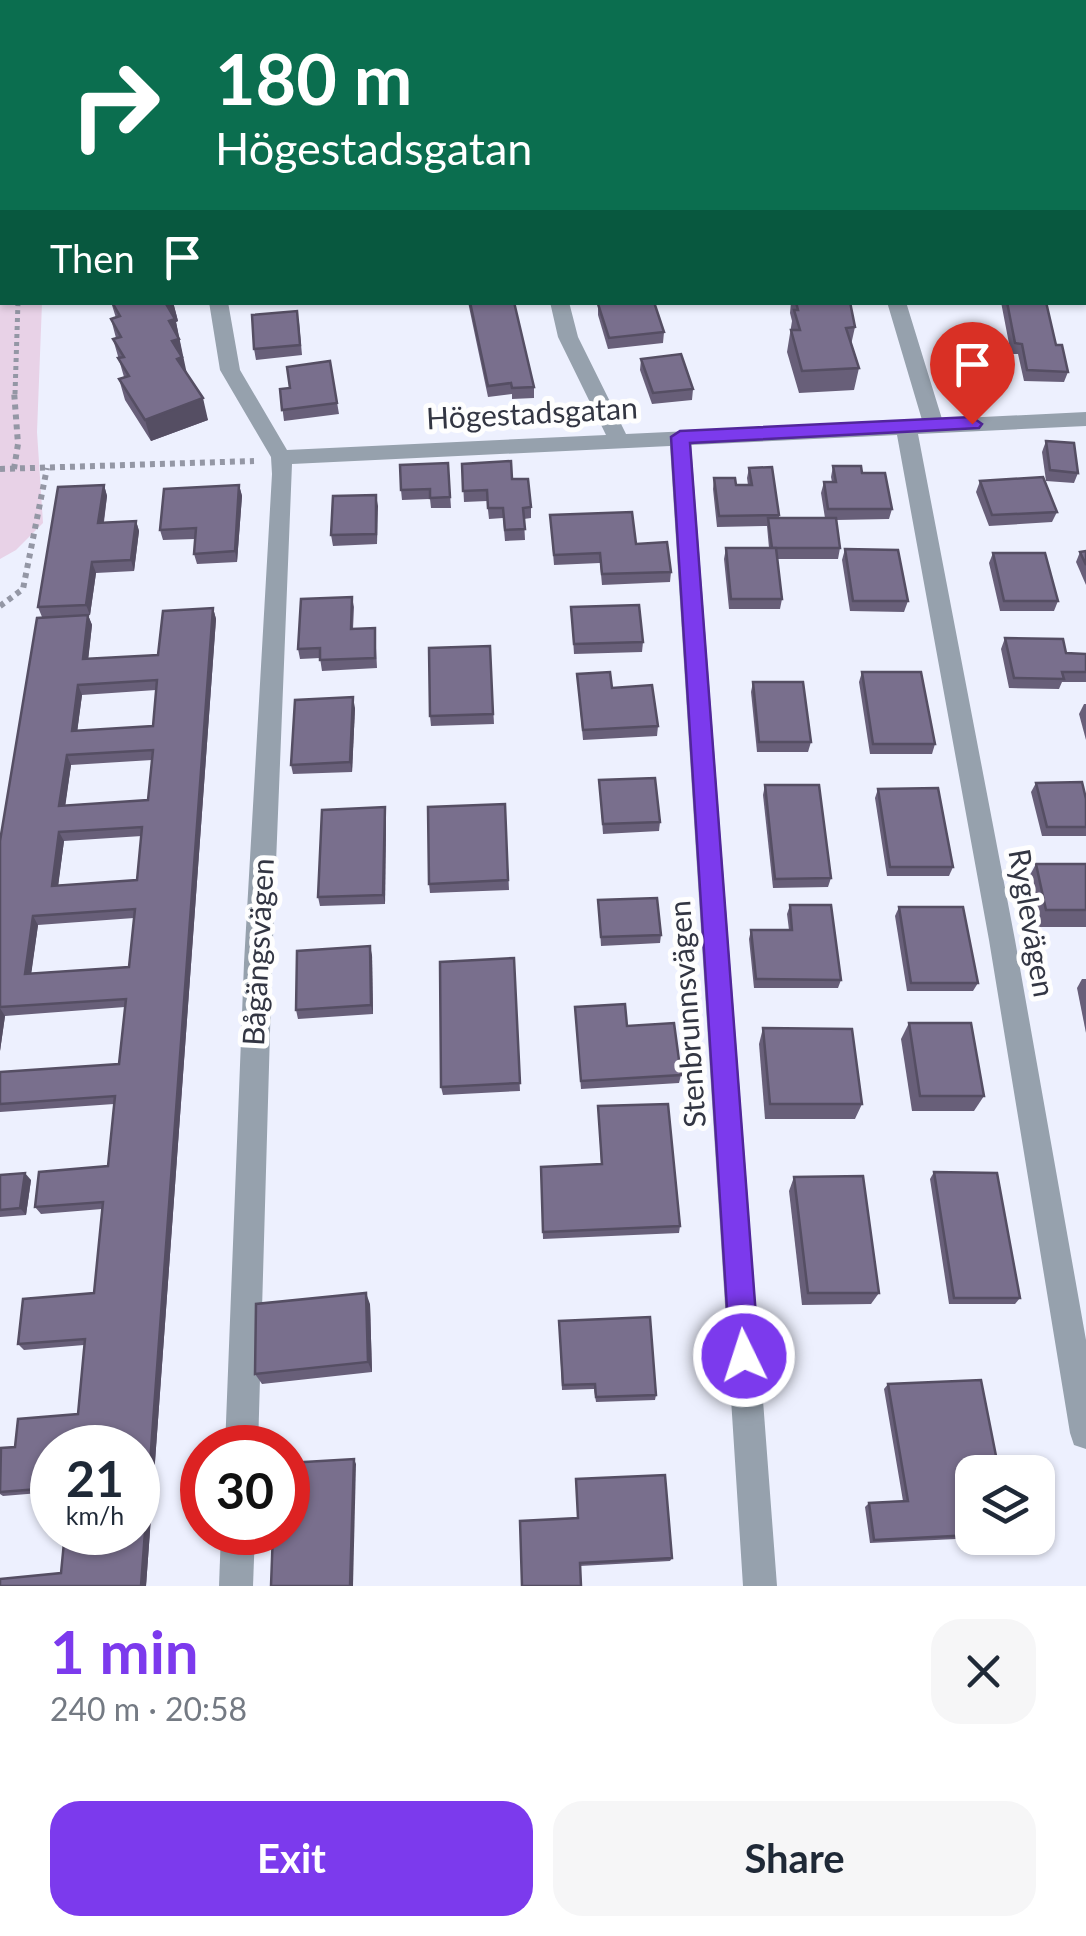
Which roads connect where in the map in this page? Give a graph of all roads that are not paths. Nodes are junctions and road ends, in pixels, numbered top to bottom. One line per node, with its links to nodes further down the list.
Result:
1 (219, 305): 9 (street)
2 (560, 305): 8 (street)
3 (897, 305): 5 (street)
4 (1086, 419): 5 (street, Högestadsgatan)
5 (934, 425): 6 (street, Högestadsgatan)
6 (906, 426): 7 (street, Högestadsgatan); 11 (street, Ryglevägen)
7 (680, 437): 8 (street, Högestadsgatan); 14 (street, Stenbrunnsvägen)
8 (618, 439): 9 (street, Högestadsgatan)
9 (280, 458): 10 (street, Bågängsvägen)
10 (242, 1425)
11 (1086, 1432)
12 (237, 1555): 13 (street)
13 (236, 1586)
14 (760, 1586)

